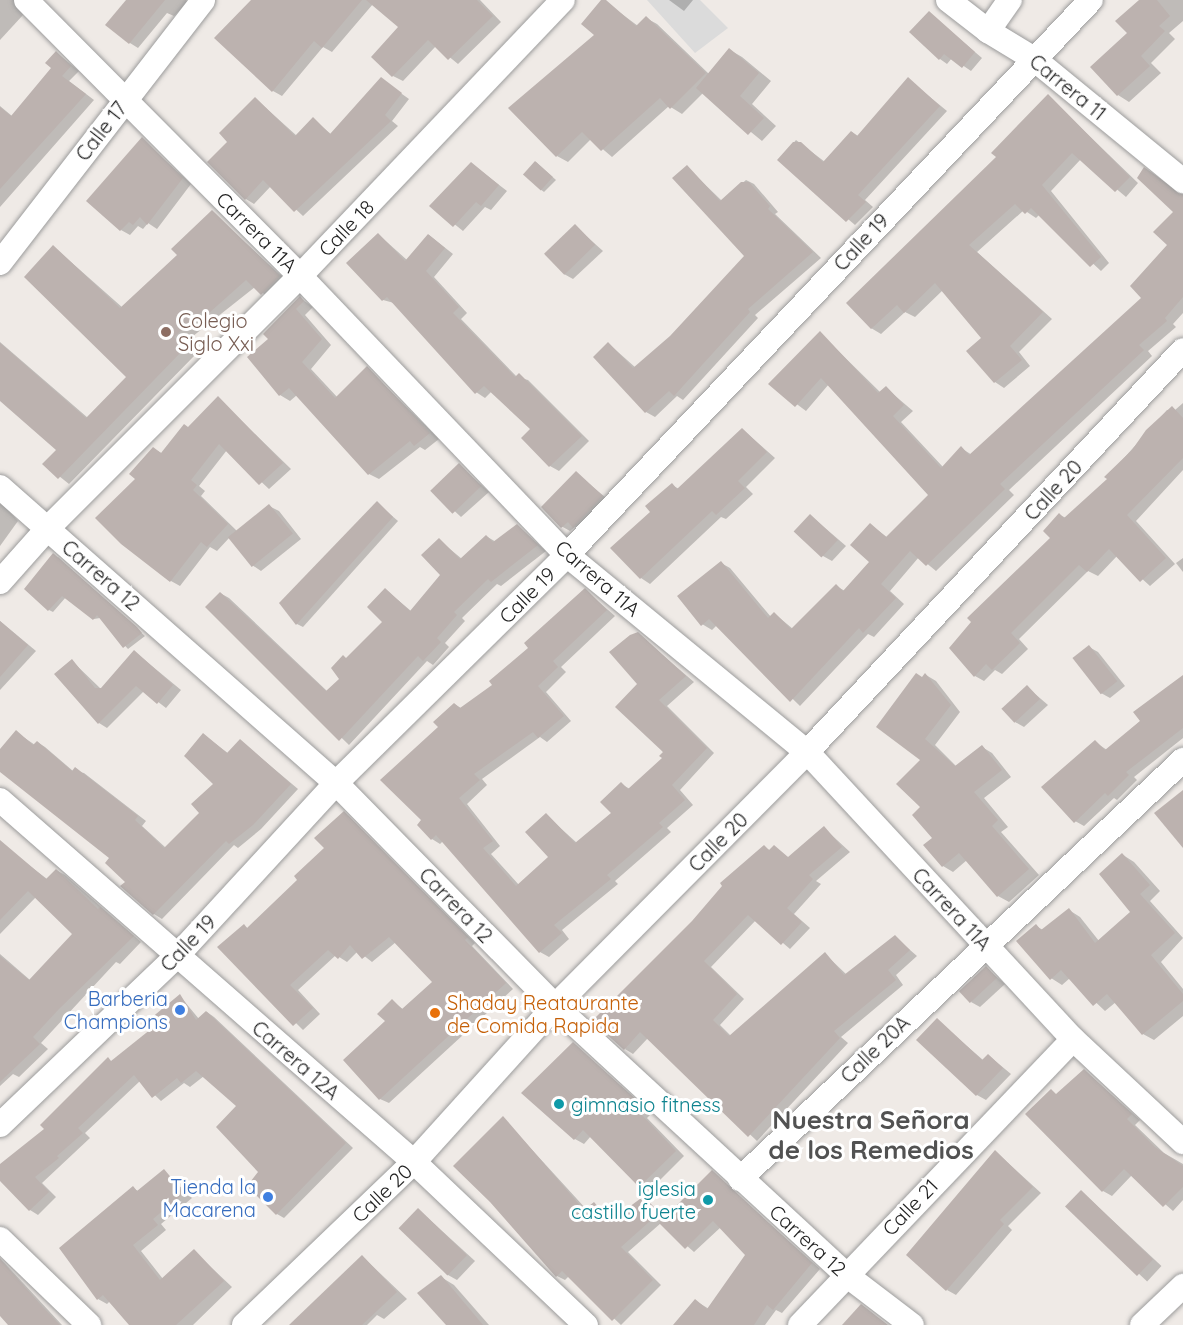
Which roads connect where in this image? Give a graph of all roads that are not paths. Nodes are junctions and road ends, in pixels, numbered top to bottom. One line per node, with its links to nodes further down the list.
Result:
1 (26, 0): 9 (street, Carrera 11A)
2 (203, 0): 9 (street, Calle 17)
3 (563, 0): 12 (street, Calle 18)
4 (948, 0): 7 (street, Carrera 11)
5 (1010, 0): 7 (street)
6 (1091, 0): 8 (street, Calle 19)
7 (988, 31): 8 (street, Carrera 11)
8 (1034, 59): 10 (street, Carrera 11); 16 (street, Calle 19)
9 (126, 99): 11 (street, Calle 17); 12 (street, Carrera 11A)
10 (1183, 181)
11 (0, 262)
12 (300, 276): 15 (street, Calle 18); 16 (street, Carrera 11A)
13 (1183, 350): 18 (street, Calle 20)
14 (0, 487): 15 (street, Carrera 12)
15 (48, 528): 17 (street, Calle 18); 20 (street, Carrera 12)
16 (567, 555): 18 (street, Carrera 11A); 20 (street, Calle 19)
17 (0, 582)
18 (807, 752): 22 (street, Carrera 11A); 24 (street, Calle 20)
19 (1183, 760): 22 (street)
20 (336, 783): 23 (street, Calle 19); 24 (street, Carrera 12)
21 (0, 800): 23 (street, Carrera 12A)
22 (984, 944): 25 (street, Carrera 11A); 29 (street, Calle 20A)
23 (176, 957): 26 (street, Calle 19); 28 (street, Carrera 12A)
24 (555, 1006): 28 (street, Calle 20); 29 (street, Carrera 12)
25 (1073, 1039): 27 (street, Carrera 11A); 31 (street, Calle 21)
26 (0, 1125)
27 (1183, 1142)
28 (414, 1162): 34 (street, Calle 20); 35 (street, Carrera 12A)
29 (740, 1179): 31 (street, Carrera 12)
30 (0, 1239): 33 (street)
31 (845, 1274): 36 (street, Calle 21); 37 (street, Carrera 12)
32 (1183, 1286): 38 (street)
33 (88, 1325)
34 (244, 1325)
35 (586, 1325)
36 (800, 1325)
37 (912, 1325)
38 (1142, 1325)

